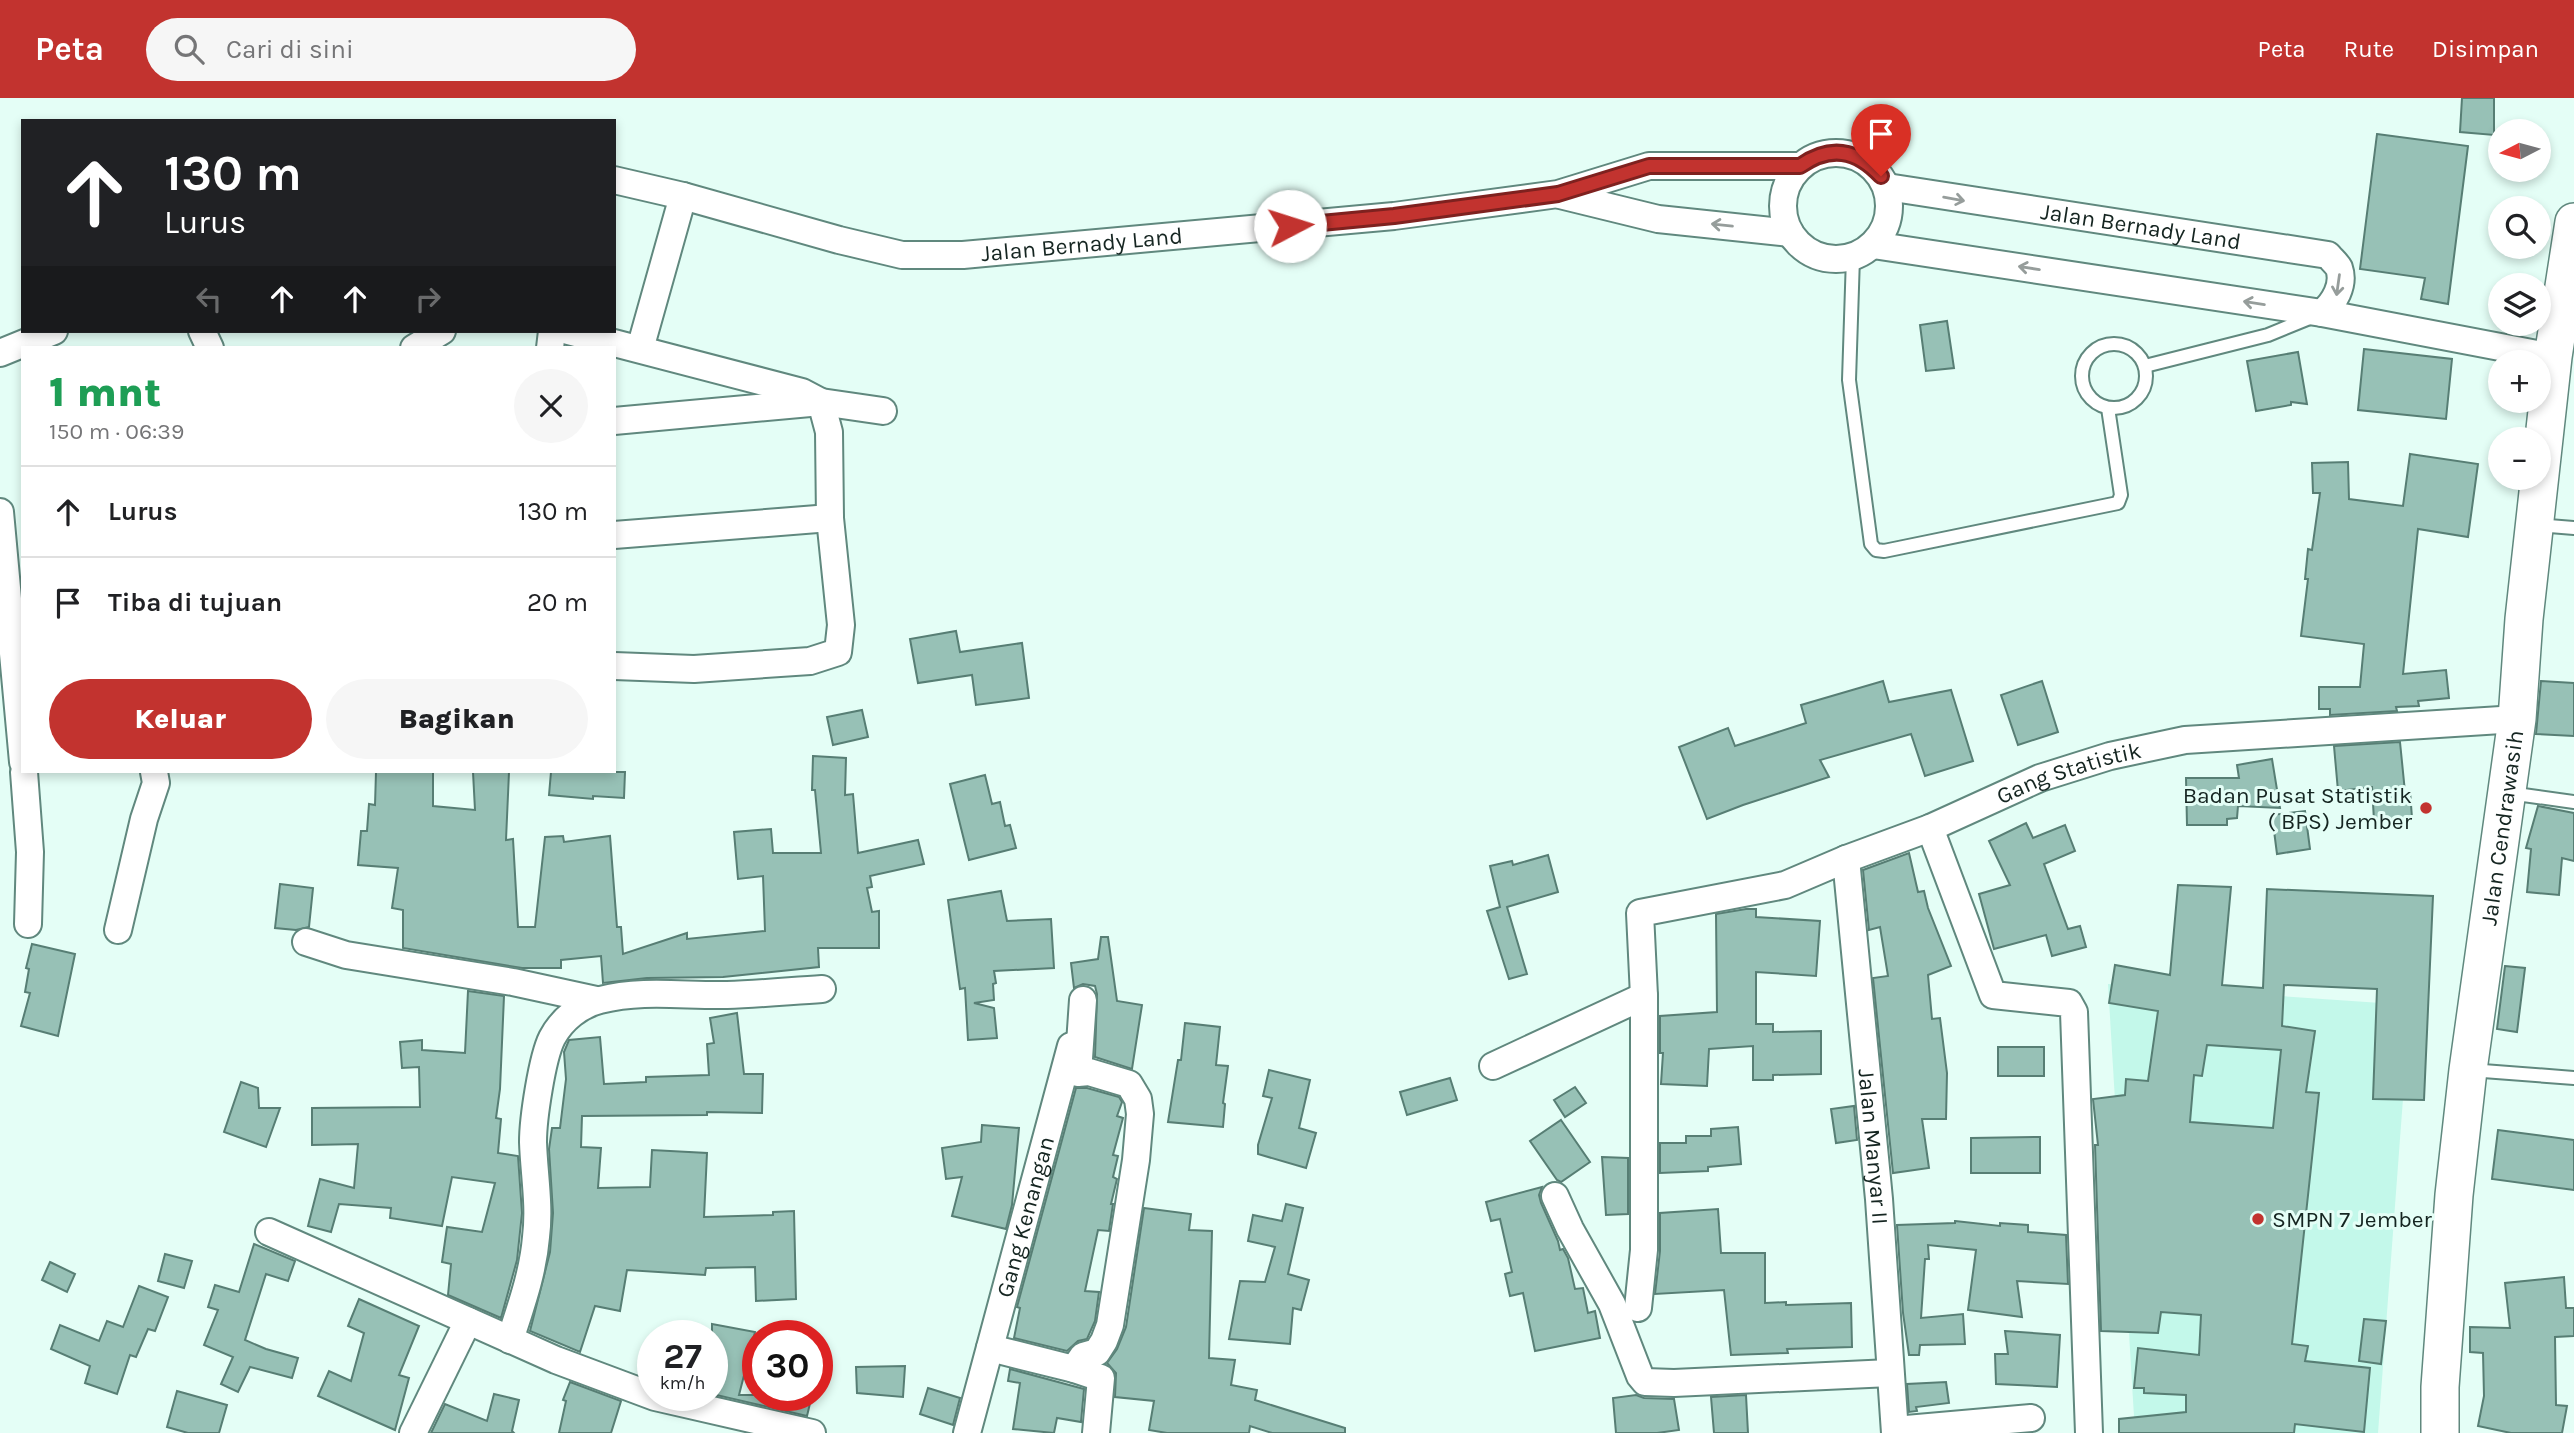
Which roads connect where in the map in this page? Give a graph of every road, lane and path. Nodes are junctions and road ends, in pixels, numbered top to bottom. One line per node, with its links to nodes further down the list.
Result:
1 (1800, 166): 3 (street); 4 (street, Jalan Bernady Land); 7 (street)
2 (616, 180): 5 (street, Jalan Bernady Land)
3 (1887, 187): 8 (street); 9 (street, Jalan Bernady Land, one-way to 9)
4 (1558, 194): 5 (street, Jalan Bernady Land); 7 (street, Jalan Bernady Land, one-way to 4)
5 (683, 196): 14 (street)
6 (2574, 222): 16 (main road, Jalan Cendrawasih)
7 (1790, 233): 8 (street)
8 (1863, 251): 9 (street, one-way to 8); 19 (lane)
9 (2322, 313): 16 (street); 17 (lane)
10 (49, 333): 15 (street)
11 (439, 333): 13 (street)
12 (574, 333): 14 (street)
13 (417, 346)
14 (640, 349): 18 (street)
15 (0, 353)
16 (2553, 356): 24 (main road, Jalan Cendrawasih)
17 (2145, 366): 19 (lane); 19 (lane)
18 (821, 402): 20 (street); 21 (street); 23 (street)
19 (2108, 408)
20 (883, 411)
21 (616, 421)
22 (0, 512): 29 (street)
23 (830, 518): 26 (street); 27 (street)
24 (2536, 525): 25 (lane); 28 (main road, Jalan Cendrawasih)
25 (2574, 528)
26 (616, 535)
27 (616, 666)
28 (2517, 719): 32 (main road, Jalan Cendrawasih); 34 (street, Gang Statistik)
29 (21, 740)
30 (24, 773): 36 (street)
31 (154, 773): 37 (street)
32 (2507, 793): 33 (lane); 43 (main road, Jalan Cendrawasih)
33 (2574, 802)
34 (1930, 828): 35 (street, Gang Statistik); 59 (street)
35 (1846, 859): 40 (street, Gang Statistik); 52 (street, Jalan Manyar II)
36 (28, 924)
37 (118, 930)
38 (306, 942): 41 (street)
39 (822, 989): 41 (street)
40 (1644, 996): 42 (street); 47 (street)
41 (596, 1000): 49 (street)
42 (1493, 1066)
43 (2468, 1070): 44 (lane); 60 (main road, Jalan Cendrawasih)
44 (2574, 1078)
45 (1555, 1196): 52 (street)
46 (269, 1232): 48 (street)
47 (1638, 1308)
48 (468, 1321): 49 (street); 55 (street)
49 (510, 1340): 56 (street)
50 (990, 1348): 51 (street); 51 (street, Gang Kenangan); 57 (street, Gang Kenangan)
51 (1074, 1369): 58 (street)
52 (1890, 1373): 54 (street, Jalan Manyar II)
53 (2031, 1418): 54 (street)
54 (1895, 1432)
55 (414, 1433)
56 (812, 1433)
57 (967, 1433)
58 (1096, 1433)
59 (2089, 1433)
60 (2440, 1433)

